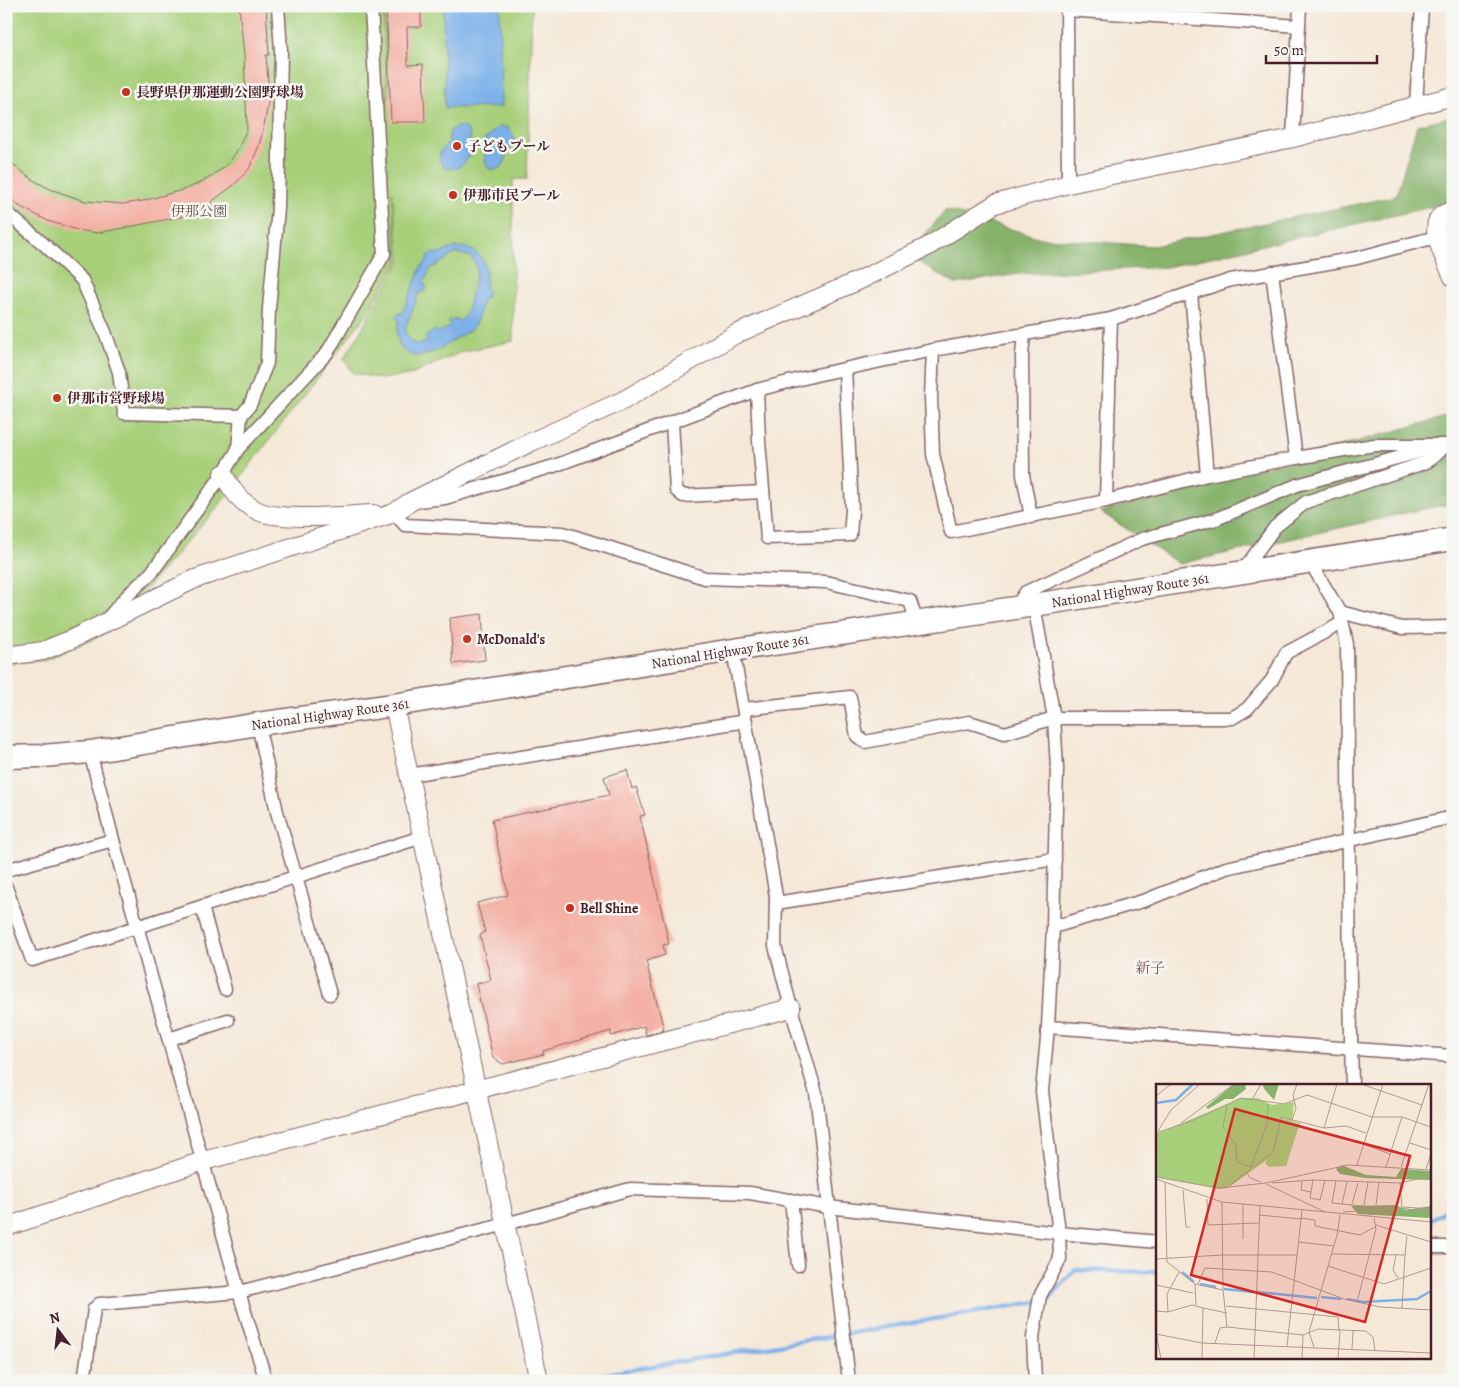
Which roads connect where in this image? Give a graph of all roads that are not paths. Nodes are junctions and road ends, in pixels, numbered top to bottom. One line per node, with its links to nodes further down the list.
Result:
1 (278, 6): 22 (street)
2 (371, 6): 25 (street)
3 (1300, 6): 6 (street)
4 (1422, 6): 8 (street)
5 (1067, 8): 6 (street); 10 (street)
6 (1299, 26): 9 (street)
7 (1453, 96): 8 (street)
8 (1416, 105): 9 (street)
9 (1293, 138): 10 (street)
10 (1068, 184): 31 (street)
11 (1453, 210): 13 (street)
12 (6, 212): 22 (street)
13 (1436, 237): 14 (street); 15 (street)
14 (1272, 272): 16 (street); 26 (street)
15 (1453, 277)
16 (1191, 293): 17 (street); 28 (street)
17 (1112, 319): 18 (street); 30 (street)
18 (1024, 334): 19 (street); 33 (street)
19 (933, 350): 20 (street); 33 (street)
20 (845, 369): 21 (street); 29 (street)
21 (757, 390): 23 (street); 29 (street)
22 (241, 416): 25 (street)
23 (672, 422): 29 (street); 31 (street)
24 (1450, 444): 26 (street); 36 (street); 37 (street)
25 (238, 449): 27 (street)
26 (1296, 458): 28 (street)
27 (223, 474): 32 (street); 40 (street)
28 (1207, 475): 30 (street)
29 (763, 492)
30 (1106, 501): 33 (street)
31 (410, 502): 32 (street)
32 (394, 513): 39 (street); 40 (street)
33 (1031, 517)
34 (1453, 539): 35 (highway, National Highway Route 361)
35 (1310, 562): 36 (highway, National Highway Route 361); 38 (street)
36 (1242, 572): 37 (highway, National Highway Route 361)
37 (1024, 606): 39 (highway, National Highway Route 361); 46 (street)
38 (1341, 618): 41 (street); 46 (street); 54 (street)
39 (917, 623): 42 (highway, National Highway Route 361)
40 (102, 624): 43 (street)
41 (1453, 627)
42 (733, 650): 44 (highway, National Highway Route 361); 45 (street)
43 (6, 656)
44 (394, 705): 47 (highway, National Highway Route 361); 50 (street)
45 (745, 715): 46 (street); 50 (street); 59 (street)
46 (1054, 718): 55 (street)
47 (258, 724): 48 (highway, National Highway Route 361); 57 (street)
48 (90, 752): 49 (highway, National Highway Route 361); 53 (street)
49 (6, 757)
50 (409, 775): 52 (street)
51 (1453, 818): 54 (street)
52 (422, 836): 57 (street); 72 (street)
53 (113, 840): 56 (street); 61 (street)
54 (1349, 840): 62 (street); 69 (street)
55 (1055, 860): 59 (street); 62 (street)
56 (6, 870)
57 (297, 876): 60 (street); 64 (street)
58 (6, 886): 61 (street)
59 (776, 903): 65 (street)
60 (202, 907): 61 (street); 63 (street)
61 (138, 927): 68 (street)
62 (1054, 927): 67 (street)
63 (225, 989)
64 (330, 994)
65 (791, 1008): 72 (street); 75 (street)
66 (228, 1020): 68 (street)
67 (1048, 1027): 69 (street); 78 (street)
68 (169, 1039): 73 (street)
69 (1351, 1048): 70 (street); 71 (street)
70 (1453, 1056)
71 (1352, 1084)
72 (477, 1089): 73 (street); 76 (street)
73 (203, 1161): 77 (street); 83 (street)
74 (791, 1200): 75 (street); 76 (street); 82 (street)
75 (828, 1207): 78 (street); 87 (street)
76 (506, 1224): 83 (street); 86 (street)
77 (6, 1227)
78 (1059, 1233): 79 (street); 88 (street)
79 (1156, 1242)
80 (1432, 1247): 81 (street)
81 (1453, 1247)
82 (798, 1265)
83 (239, 1292): 84 (street); 85 (street)
84 (84, 1381)
85 (266, 1381)
86 (539, 1381)
87 (849, 1381)
88 (1035, 1381)

